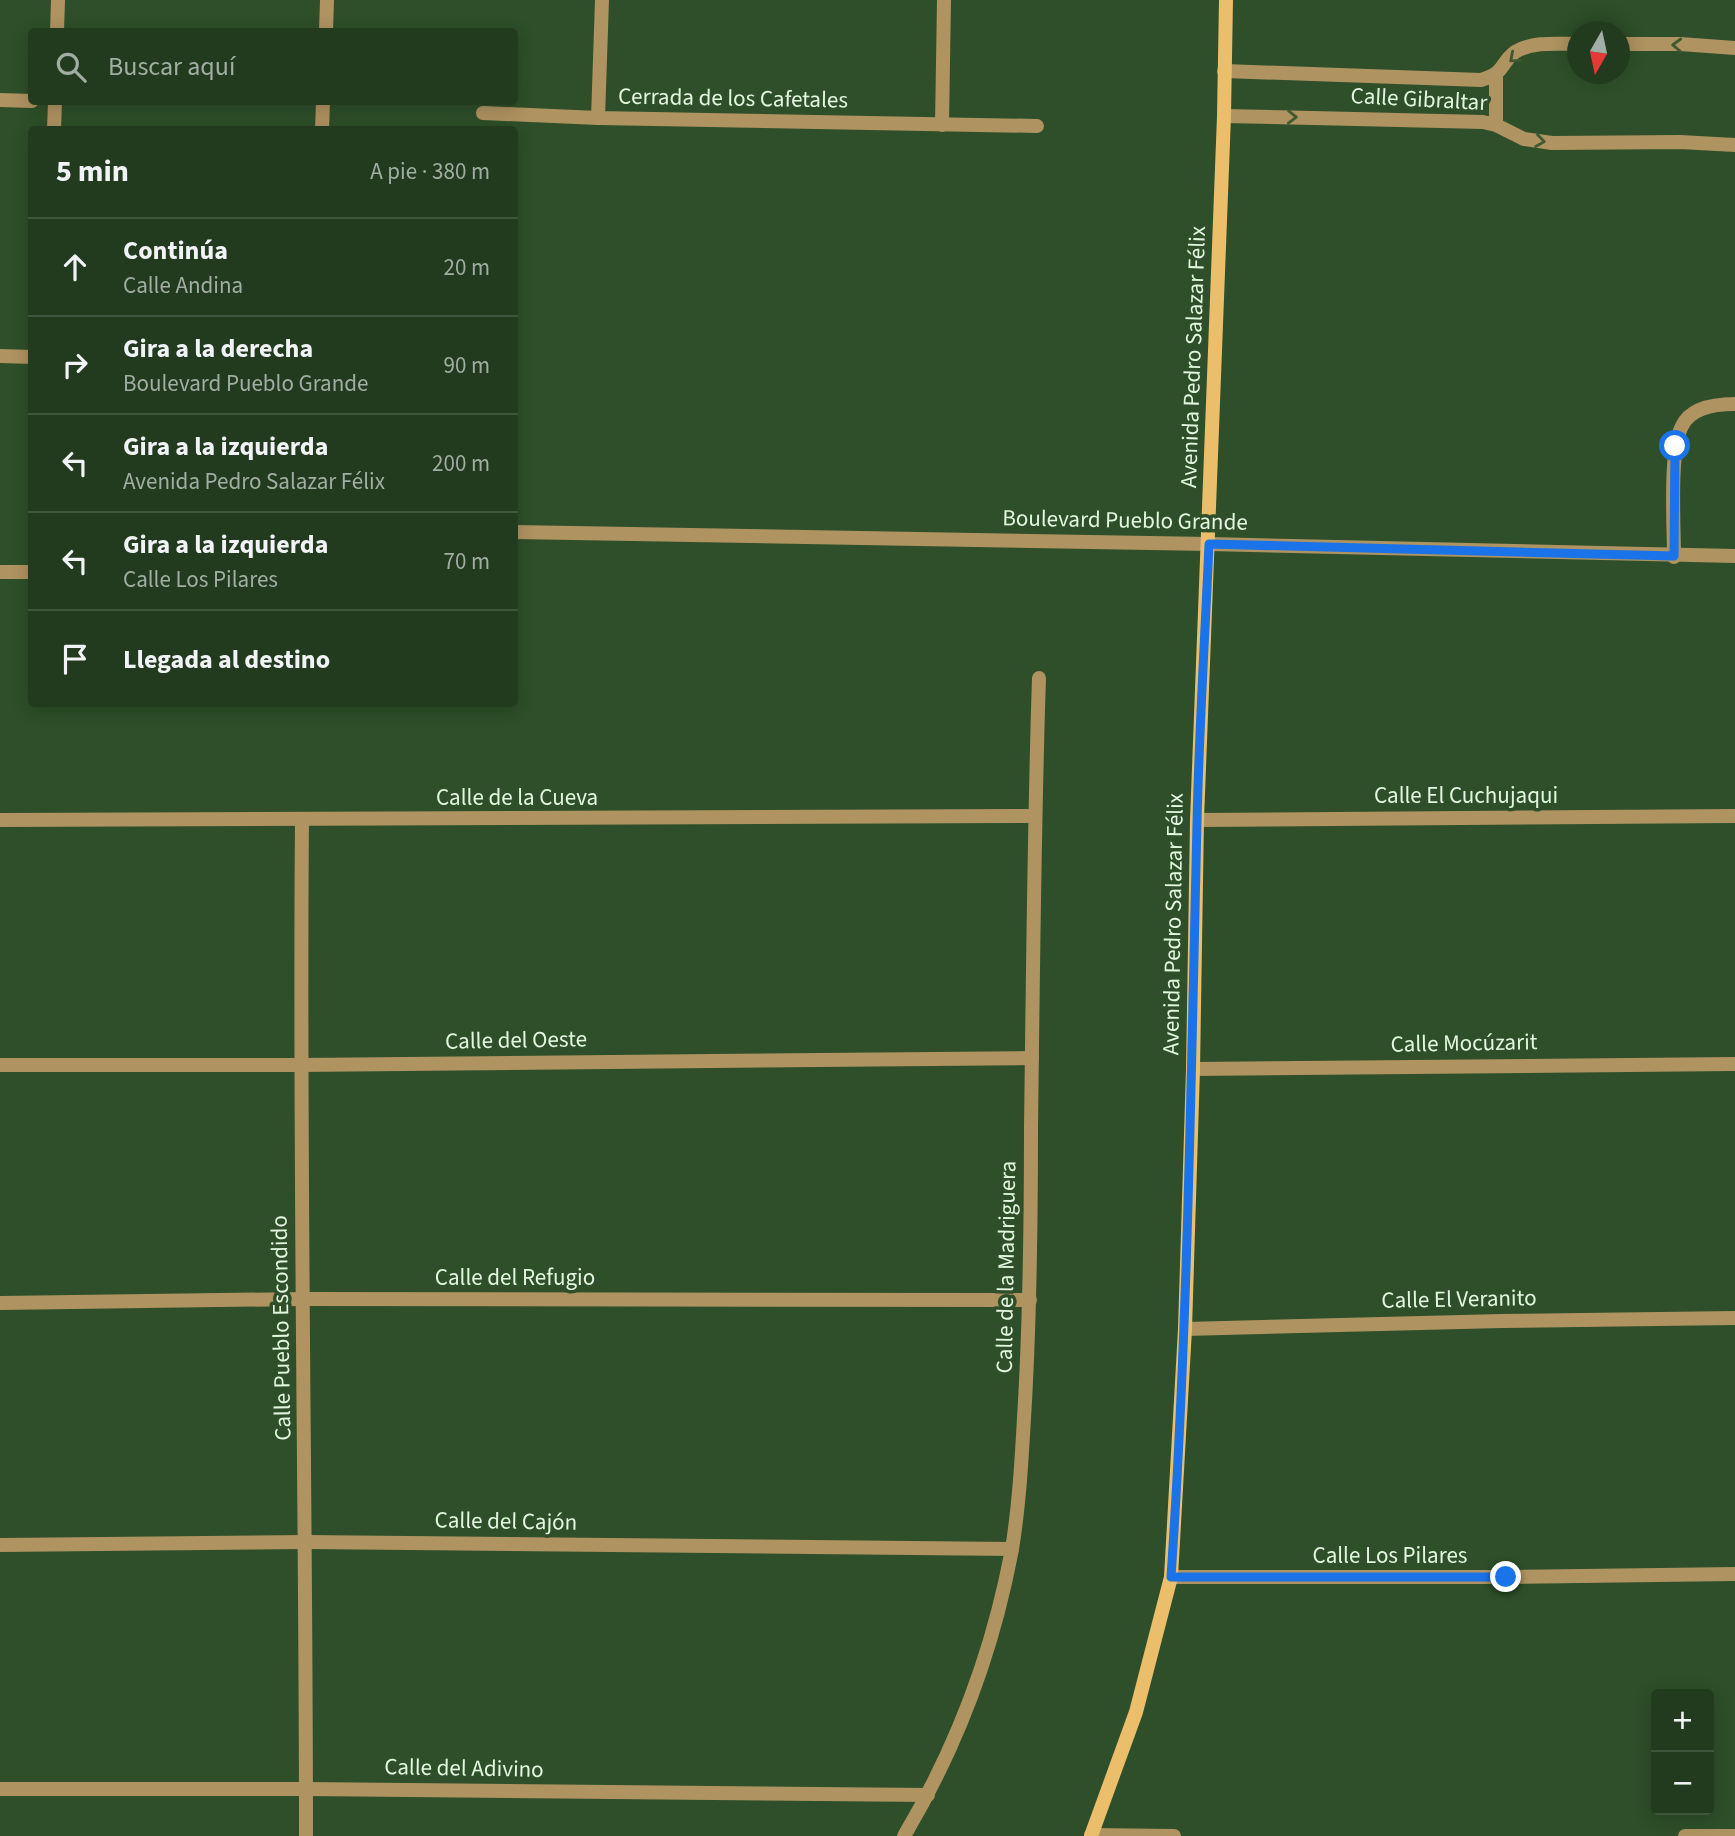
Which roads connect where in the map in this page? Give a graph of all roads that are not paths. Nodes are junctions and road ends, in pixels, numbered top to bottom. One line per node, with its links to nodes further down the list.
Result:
1 (58, 0): 6 (street)
2 (327, 0): 7 (street)
3 (602, 0): 19 (street, Cerrada de los Cafetales)
4 (944, 0): 20 (street)
5 (1226, 0): 11 (street, Avenida Pedro Salazar Félix)
6 (57, 28)
7 (326, 28)
8 (1567, 44): 12 (street, Calle Gibraltar, one-way to 12)
9 (1630, 44): 10 (street, one-way to 9)
10 (1735, 48)
11 (1224, 71): 12 (street, Calle Gibraltar); 18 (street, Avenida Pedro Salazar Félix)
12 (1496, 76): 21 (street)
13 (0, 100): 14 (street)
14 (28, 101)
15 (55, 105): 22 (street)
16 (323, 105): 23 (street)
17 (483, 113): 19 (street)
18 (1224, 116): 21 (street, Calle Gibraltar, one-way to 21); 30 (street, Avenida Pedro Salazar Félix)
19 (598, 118): 20 (street, Cerrada de los Cafetales)
20 (942, 125): 24 (street, Cerrada de los Cafetales)
21 (1496, 125): 25 (street, Calle Gibraltar, one-way to 25)
22 (54, 126)
23 (323, 126)
24 (1037, 126)
25 (1735, 145)
26 (0, 356): 27 (street)
27 (28, 357)
28 (1735, 404): 31 (street)
29 (518, 533): 30 (street, Boulevard Pueblo Grande)
30 (1209, 544): 31 (street, Boulevard Pueblo Grande); 40 (street, Avenida Pedro Salazar Félix)
31 (1674, 556): 32 (street, Boulevard Pueblo Grande)
32 (1735, 556)
33 (0, 572): 34 (street)
34 (28, 572)
35 (1040, 678): 36 (street, Calle de la Madriguera)
36 (1035, 816): 39 (street, Calle de la Cueva); 41 (street, Calle de la Madriguera)
37 (1735, 816): 40 (street, Calle El Cuchujaqui)
38 (0, 820): 39 (street, Calle de la Cueva)
39 (302, 820): 44 (street, Calle Pueblo Escondido)
40 (1197, 820): 45 (street, Avenida Pedro Salazar Félix)
41 (1032, 1058): 44 (street, Calle del Oeste); 47 (street, Calle de la Madriguera)
42 (1735, 1064): 45 (street, Calle Mocúzarit)
43 (0, 1065): 44 (street, Calle del Oeste)
44 (300, 1065): 46 (street, Calle Pueblo Escondido)
45 (1193, 1069): 50 (street, Avenida Pedro Salazar Félix)
46 (303, 1299): 47 (street, Calle del Refugio); 48 (street, Calle del Refugio); 51 (street, Calle Pueblo Escondido)
47 (1030, 1300): 53 (street, Calle de la Madriguera)
48 (0, 1303)
49 (1735, 1318): 50 (street, Calle El Veranito)
50 (1185, 1329): 55 (street, Avenida Pedro Salazar Félix)
51 (306, 1542): 52 (street, Calle del Cajón); 53 (street, Calle del Cajón); 57 (street, Calle Pueblo Escondido)
52 (0, 1545)
53 (1012, 1549): 58 (street, Calle de la Madriguera)
54 (1735, 1574): 55 (street, Calle Los Pilares)
55 (1171, 1577): 61 (street, Avenida Pedro Salazar Félix)
56 (0, 1789): 57 (street, Calle del Adivino)
57 (306, 1789): 58 (street, Calle del Adivino); 59 (street, Calle Pueblo Escondido)
58 (928, 1795): 60 (street, Calle de la Madriguera)
59 (306, 1836)
60 (904, 1836)
61 (1091, 1836): 62 (street)
62 (1174, 1836)
63 (1685, 1836): 64 (street)
64 (1735, 1836)

